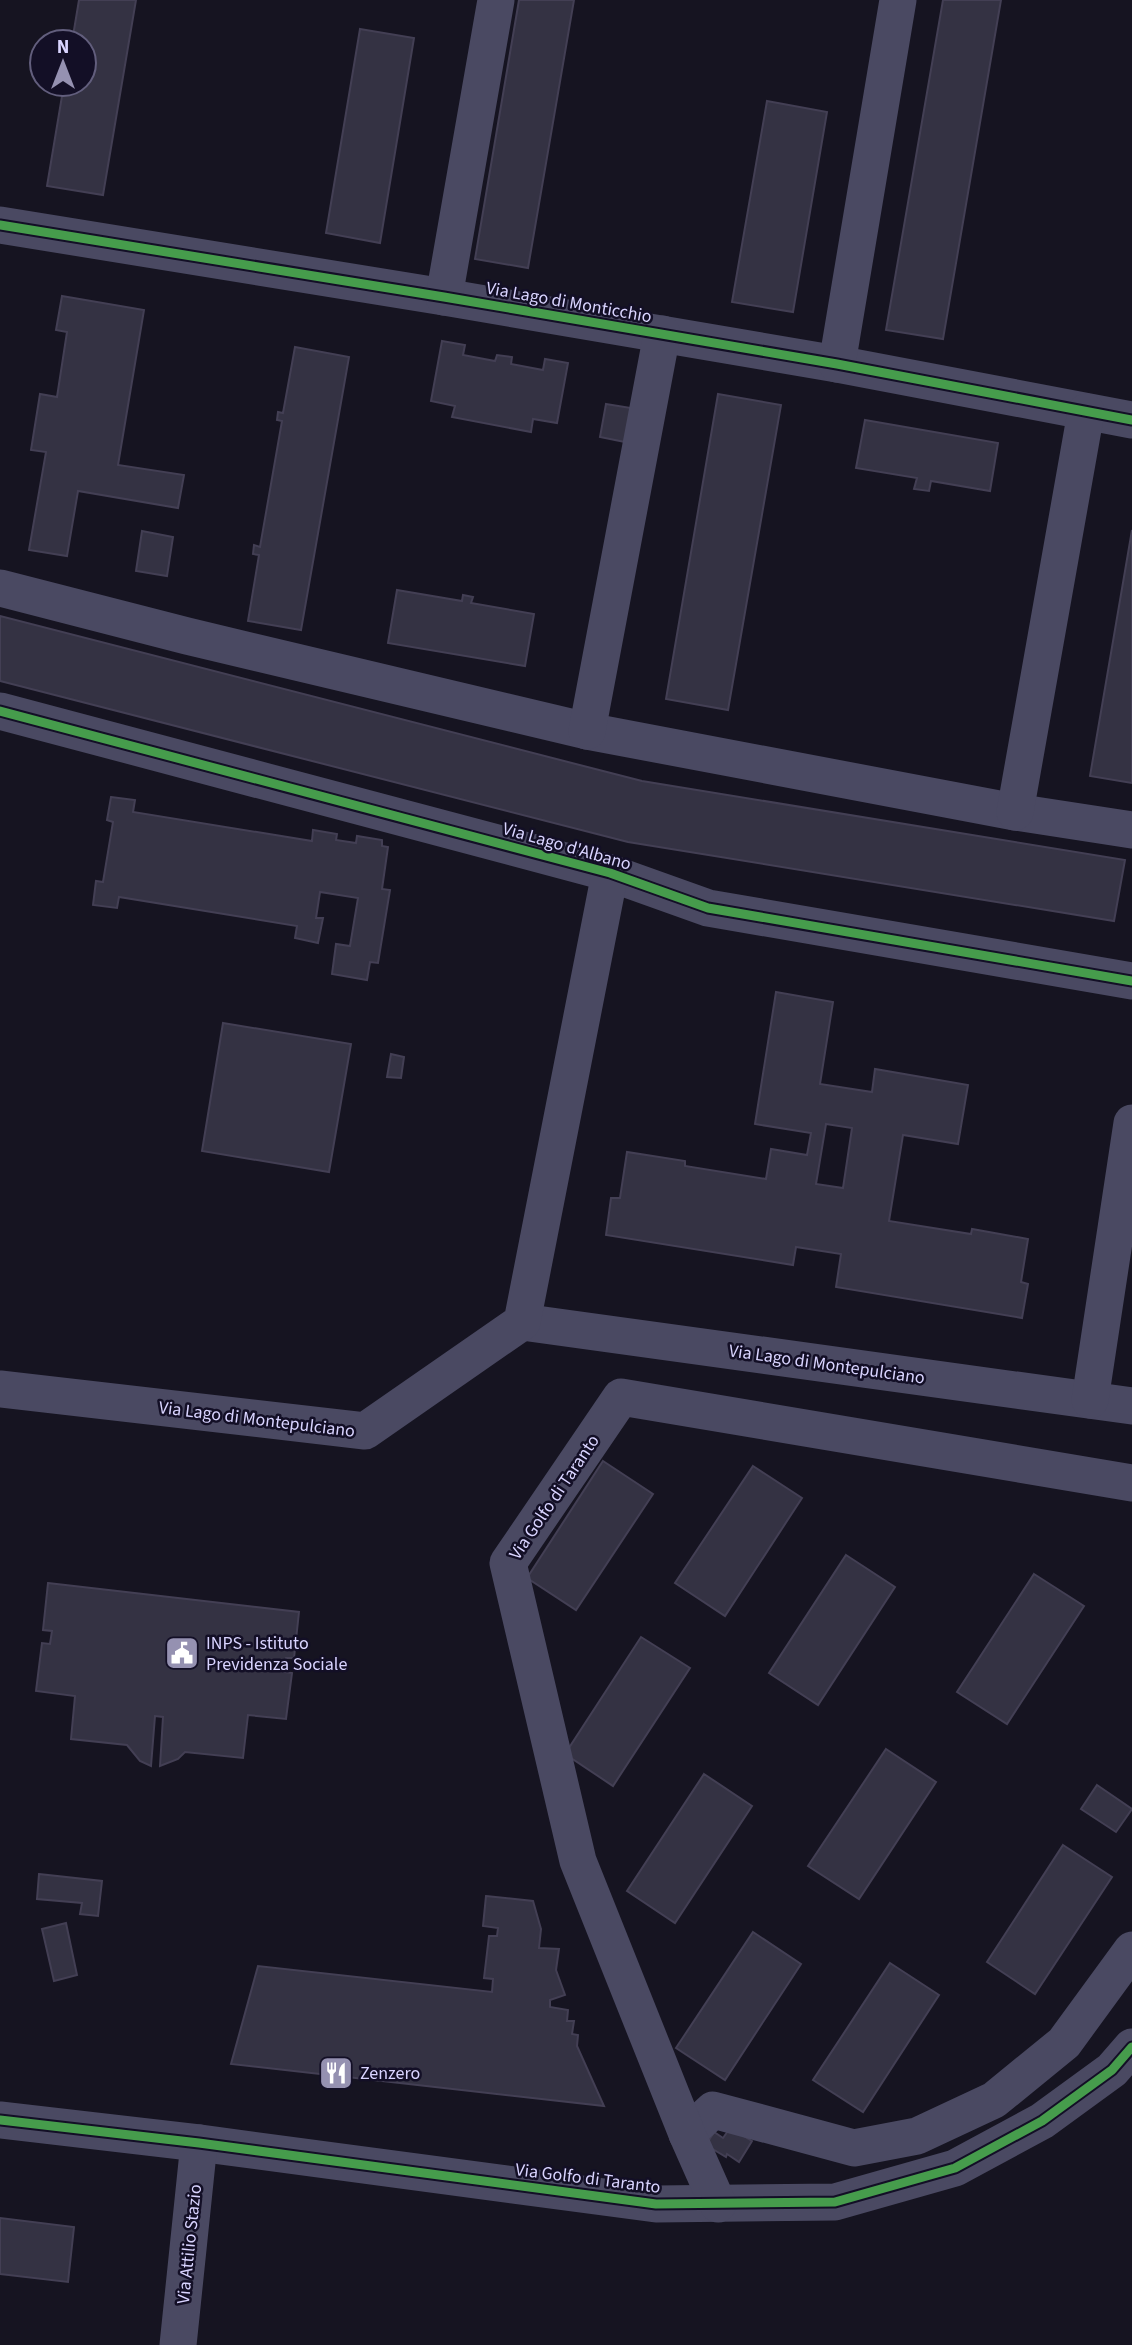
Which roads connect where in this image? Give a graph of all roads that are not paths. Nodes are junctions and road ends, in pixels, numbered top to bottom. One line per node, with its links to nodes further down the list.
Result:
1 (496, 0): 4 (street)
2 (898, 0): 6 (street)
3 (0, 225): 4 (street, Via Lago di Monticchio)
4 (444, 297): 5 (street, Via Lago di Monticchio)
5 (662, 334): 6 (street, Via Lago di Monticchio); 11 (street)
6 (837, 364): 7 (street, Via Lago di Monticchio)
7 (1086, 412): 8 (street, Via Lago di Monticchio); 12 (street)
8 (1132, 420)
9 (0, 588): 11 (street)
10 (0, 711): 14 (street, Via Lago d'Albano)
11 (587, 731): 12 (street)
12 (1015, 812): 13 (street)
13 (1132, 830)
14 (610, 873): 15 (street, Via Lago d'Albano); 17 (street)
15 (1132, 981)
16 (1132, 1122): 19 (street)
17 (522, 1322): 18 (street, Via Lago di Montepulciano); 19 (street, Via Lago di Montepulciano)
18 (0, 1389)
19 (1090, 1400): 20 (street, Via Lago di Montepulciano)
20 (1132, 1406)
21 (1132, 1483): 25 (street, Via Golfo di Taranto)
22 (1132, 1950): 25 (street)
23 (1132, 2047): 27 (street, Via Golfo di Taranto)
24 (0, 2120): 26 (street, Via Golfo di Taranto)
25 (687, 2134): 27 (street, Via Golfo di Taranto)
26 (199, 2143): 27 (street, Via Golfo di Taranto); 28 (street, Via Attilio Stazio)
27 (718, 2204)
28 (178, 2345)

